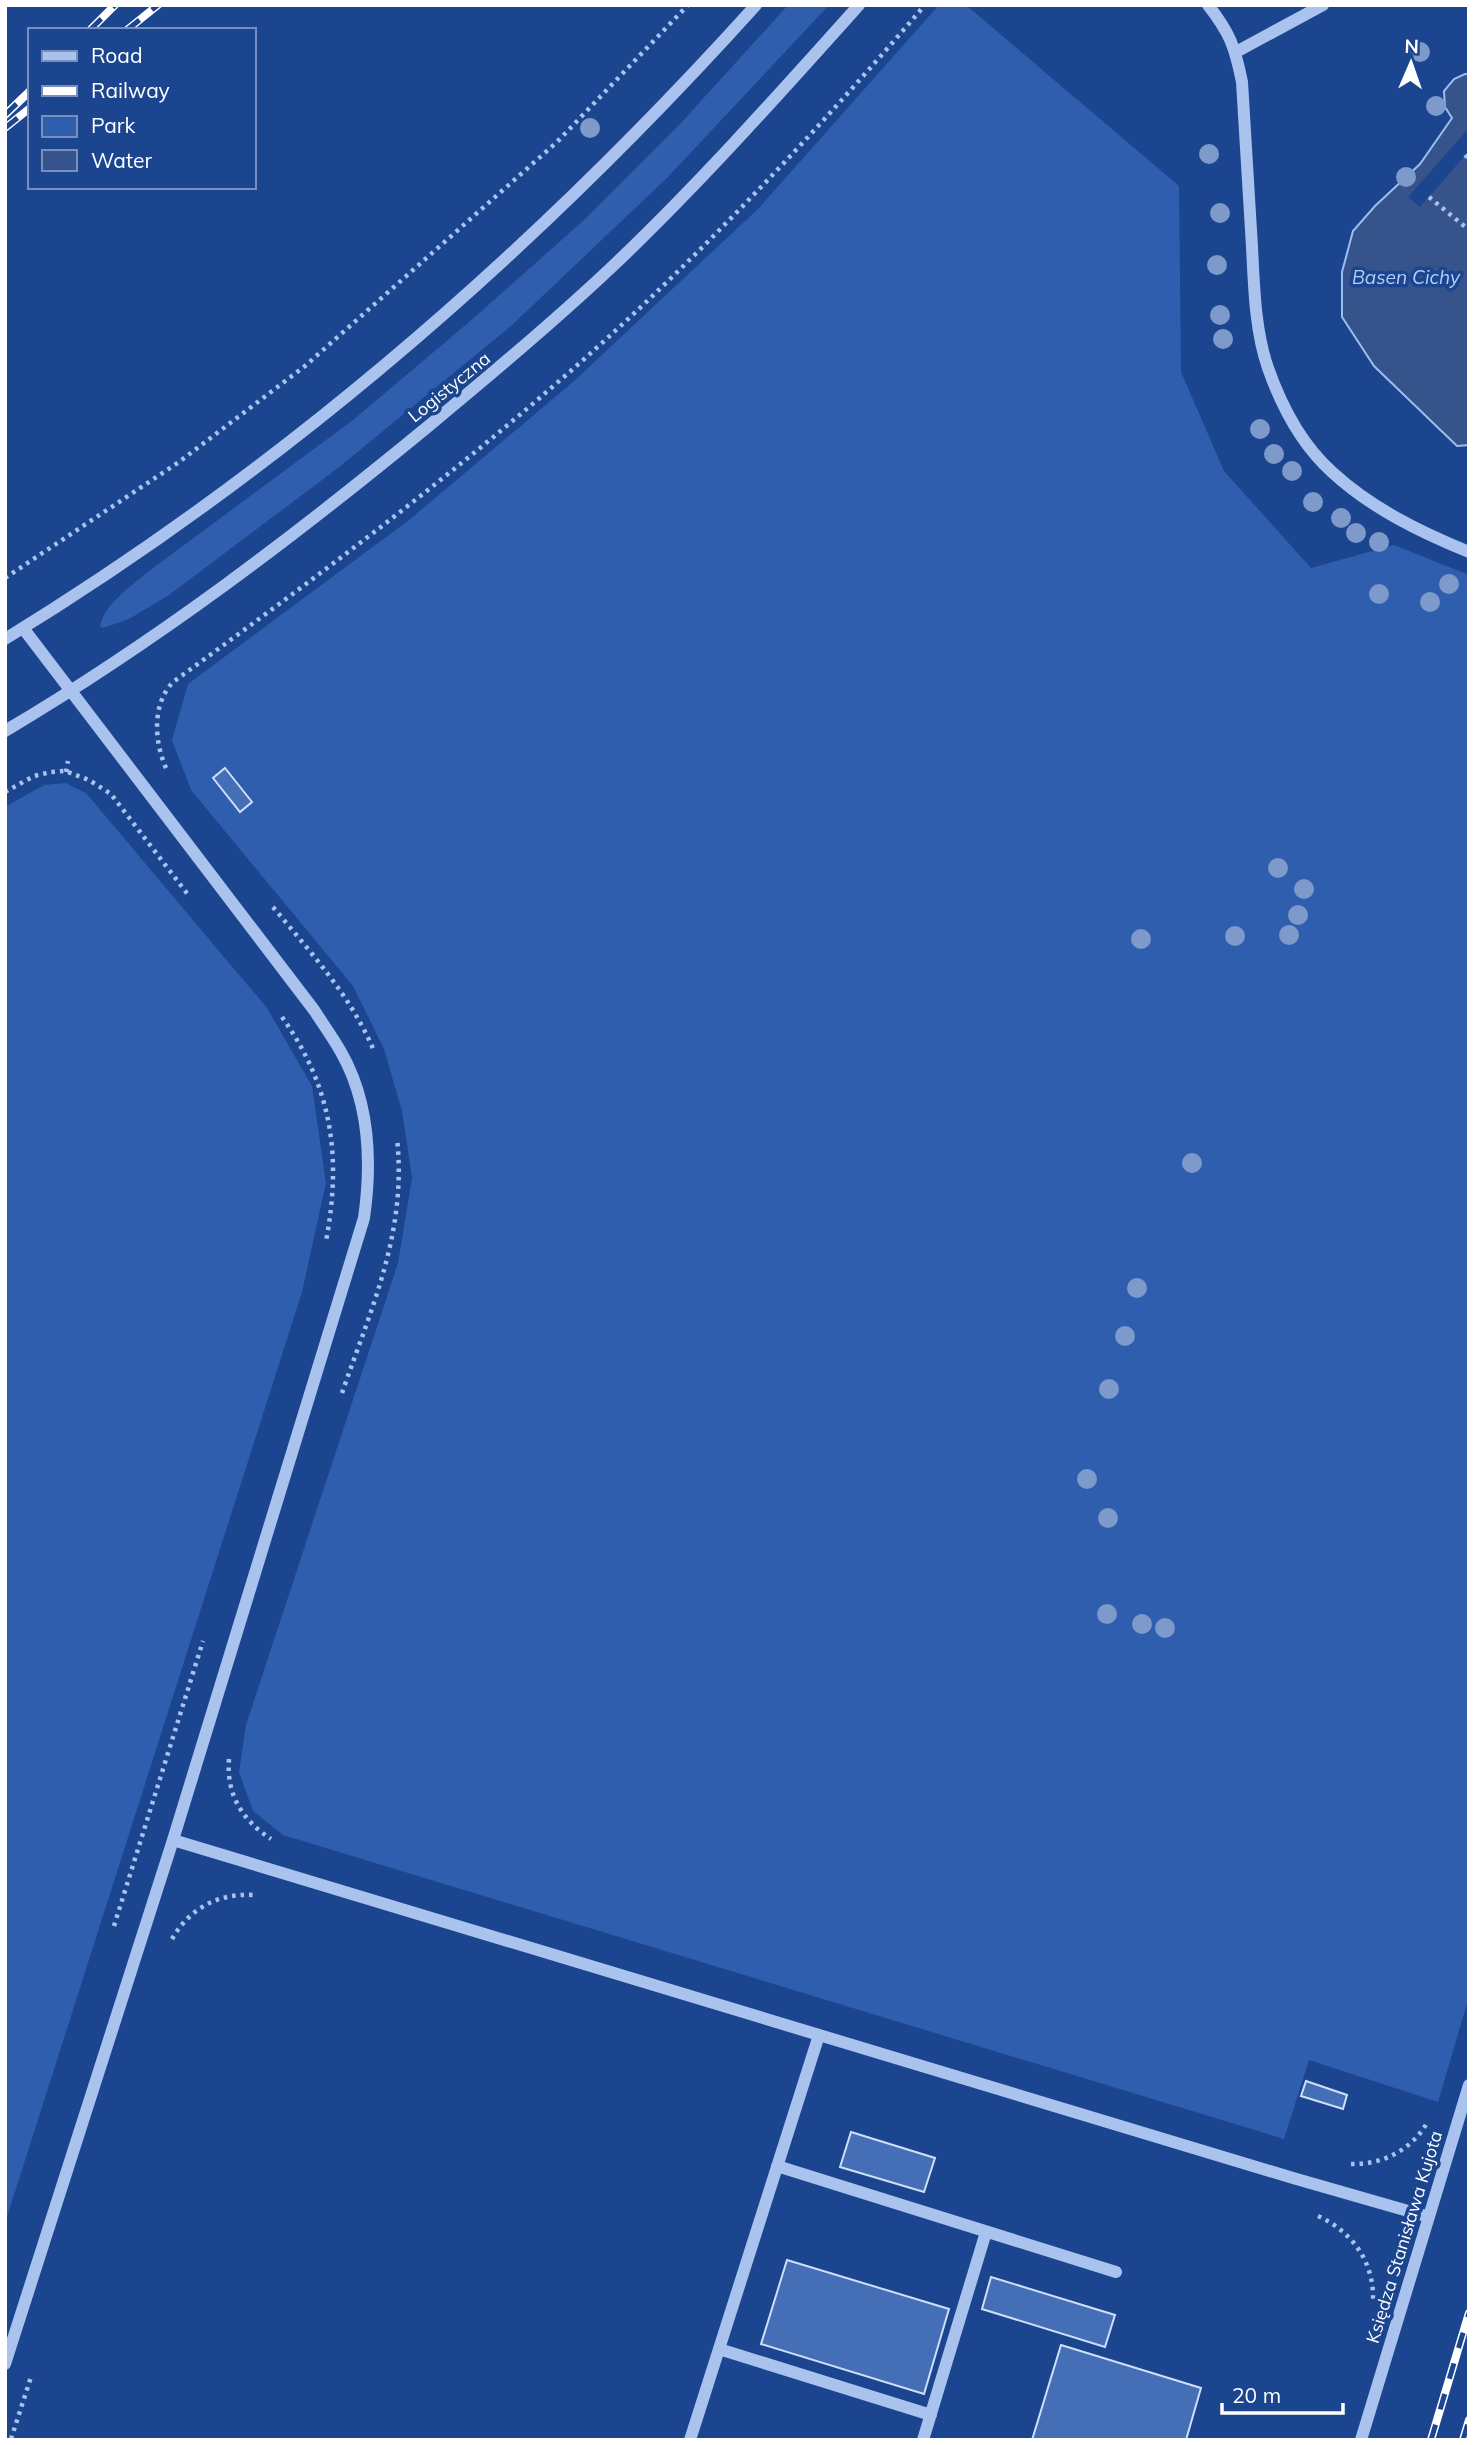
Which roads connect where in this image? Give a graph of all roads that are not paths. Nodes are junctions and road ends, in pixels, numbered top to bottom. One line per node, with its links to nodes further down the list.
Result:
1 (756, 5): 7 (street)
2 (859, 5): 9 (street, Logistyczna)
3 (1208, 5): 5 (street)
4 (1323, 5): 5 (street)
5 (1236, 52): 6 (street)
6 (1469, 552)
7 (23, 628): 8 (street); 9 (street)
8 (5, 639)
9 (72, 691): 10 (street, Logistyczna); 11 (street)
10 (5, 731)
11 (173, 1839): 12 (street); 19 (street)
12 (819, 2035): 14 (street); 15 (street)
13 (1469, 2085): 15 (street, Księdza Stanisława Kujota)
14 (777, 2166): 16 (street); 18 (street)
15 (1429, 2217): 23 (street, Księdza Stanisława Kujota)
16 (986, 2232): 17 (street); 20 (street)
17 (1116, 2272)
18 (719, 2349): 20 (street); 21 (street)
19 (5, 2364)
20 (931, 2415): 22 (street)
21 (690, 2440)
22 (923, 2440)
23 (1361, 2440)

